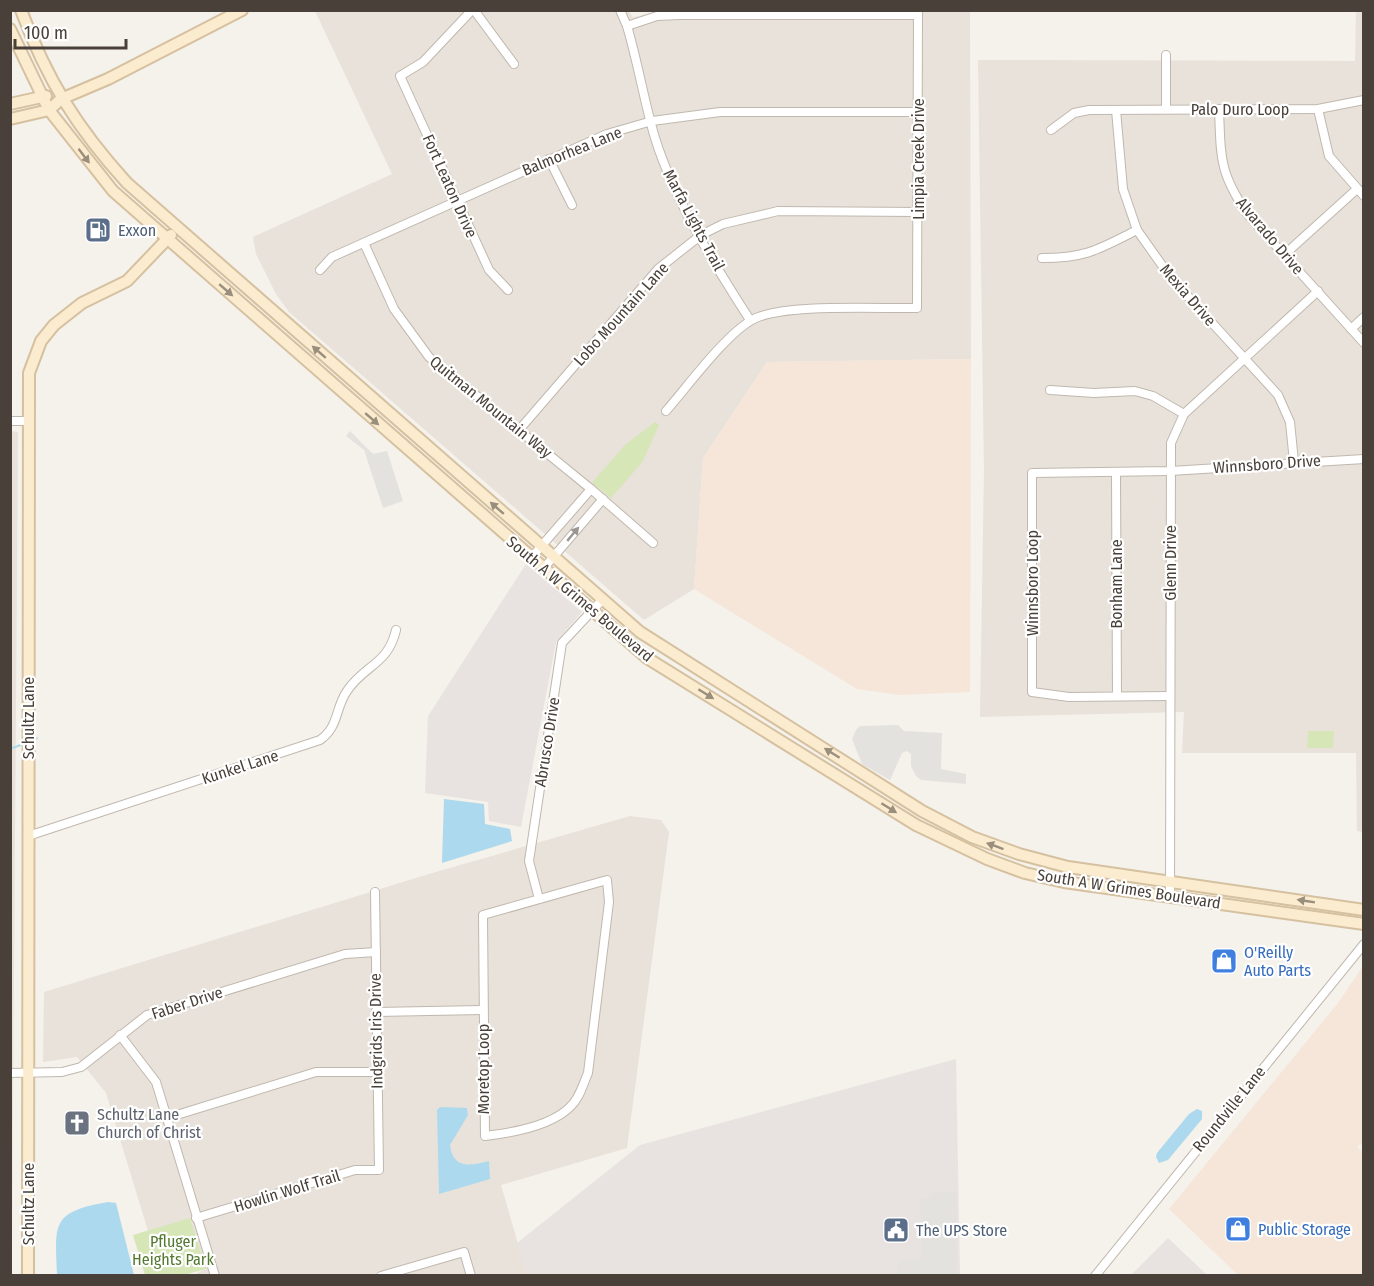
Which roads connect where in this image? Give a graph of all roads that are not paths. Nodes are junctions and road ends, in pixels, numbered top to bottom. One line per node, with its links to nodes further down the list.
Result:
1 (21, 10): 13 (main road, South A W Grimes Boulevard)
2 (242, 10): 13 (main road)
3 (473, 10): 11 (street); 28 (street, Fort Leaton Drive)
4 (620, 10): 8 (street, Marfa Lights Trail)
5 (722, 12): 6 (street); 8 (street)
6 (821, 13): 7 (street)
7 (918, 13): 21 (street, Limpia Creek Drive)
8 (627, 26): 23 (street, Marfa Lights Trail)
9 (10, 29): 12 (main road, South A W Grimes Boulevard)
10 (1166, 55): 16 (street)
11 (514, 64)
12 (42, 95): 13 (main road); 15 (main road); 19 (main road, South A W Grimes Boulevard)
13 (61, 99): 19 (main road); 31 (main road, South A W Grimes Boulevard)
14 (1364, 100): 18 (street, Palo Duro Loop)
15 (10, 104)
16 (1166, 109): 17 (street, Palo Duro Loop); 20 (street, Palo Duro Loop)
17 (1219, 109): 18 (street, Palo Duro Loop); 36 (street, Alvarado Drive)
18 (1318, 109): 26 (street)
19 (49, 110): 22 (main road); 34 (main road, South A W Grimes Boulevard, one-way to 34)
20 (1116, 110): 24 (street, Palo Duro Loop); 32 (street, Mexia Drive)
21 (918, 112): 23 (street, Balmorhea Lane); 30 (street, Limpia Creek Drive)
22 (10, 119)
23 (652, 121): 25 (street, Balmorhea Lane); 33 (street, Marfa Lights Trail)
24 (1051, 130)
25 (549, 159): 28 (street, Balmorhea Lane); 29 (street)
26 (1357, 189): 27 (street); 36 (street)
27 (1364, 196)
28 (456, 201): 35 (street, Balmorhea Lane); 39 (street, Fort Leaton Drive)
29 (572, 205)
30 (919, 212): 33 (street, Lobo Mountain Lane); 42 (street, Limpia Creek Drive)
31 (177, 229): 34 (main road, Schultz Lane); 43 (main road, South A W Grimes Boulevard)
32 (1137, 230): 37 (street); 47 (street, Mexia Drive)
33 (701, 235): 42 (street, Marfa Lights Trail); 55 (street, Lobo Mountain Lane)
34 (168, 239): 45 (main road, South A W Grimes Boulevard, one-way to 45); 53 (main road, Schultz Lane)
35 (364, 243): 38 (street, Balmorhea Lane); 55 (street, Quitman Mountain Way)
36 (1284, 255): 40 (street, Alvarado Drive)
37 (1042, 258)
38 (320, 270)
39 (508, 290)
40 (1318, 291): 44 (street, Alvarado Drive); 47 (street, Glenn Drive)
41 (1364, 317): 44 (street)
42 (750, 320): 51 (street)
43 (288, 326): 45 (main road); 48 (main road, South A W Grimes Boulevard, one-way to 43)
44 (1351, 329): 46 (street, Alvarado Drive)
45 (279, 337): 50 (main road, South A W Grimes Boulevard)
46 (1364, 343)
47 (1245, 359): 52 (street, Glenn Drive); 57 (street, Mexia Drive)
48 (362, 390): 50 (main road); 58 (main road, South A W Grimes Boulevard)
49 (1050, 390): 52 (street)
50 (352, 401): 61 (main road, South A W Grimes Boulevard, one-way to 61)
51 (666, 411)
52 (1184, 414): 59 (street, Glenn Drive)
53 (28, 420): 54 (street); 78 (main road, Schultz Lane)
54 (10, 421)
55 (519, 430): 62 (street, Quitman Mountain Way)
56 (1364, 459): 57 (street, Winnsboro Drive)
57 (1294, 462): 59 (street, Winnsboro Drive)
58 (455, 471): 61 (main road); 65 (main road, South A W Grimes Boulevard, one-way to 58)
59 (1170, 471): 60 (street, Winnsboro Loop); 75 (street, Glenn Drive)
60 (1116, 472): 74 (street, Bonham Lane); 74 (street, Winnsboro Loop)
61 (445, 483): 67 (main road, South A W Grimes Boulevard)
62 (591, 489): 63 (street, Quitman Mountain Way); 65 (street)
63 (603, 499): 64 (street, Quitman Mountain Way); 66 (street, one-way to 63)
64 (653, 543)
65 (542, 546): 66 (main road, South A W Grimes Boulevard); 67 (street)
66 (554, 557): 68 (street); 69 (main road, South A W Grimes Boulevard)
67 (531, 558): 68 (main road, South A W Grimes Boulevard)
68 (543, 569): 70 (main road, South A W Grimes Boulevard)
69 (603, 599): 70 (street, Abrusco Drive); 72 (main road, South A W Grimes Boulevard)
70 (591, 612): 73 (main road, South A W Grimes Boulevard); 84 (street, Abrusco Drive)
71 (396, 630): 78 (street, Kunkel Lane)
72 (707, 673): 73 (main road); 76 (main road, South A W Grimes Boulevard, one-way to 72)
73 (675, 676): 77 (main road, South A W Grimes Boulevard, one-way to 77)
74 (1117, 696): 75 (street, Winnsboro Loop)
75 (1170, 696): 81 (street, Glenn Drive)
76 (878, 783): 77 (main road); 79 (main road, South A W Grimes Boulevard)
77 (870, 796): 80 (main road, South A W Grimes Boulevard, one-way to 80)
78 (28, 836): 94 (main road, Schultz Lane)
79 (972, 837): 80 (main road); 81 (main road, South A W Grimes Boulevard, one-way to 79)
80 (967, 850): 83 (main road, South A W Grimes Boulevard)
81 (1170, 882): 83 (street, Glenn Drive); 85 (main road, South A W Grimes Boulevard, one-way to 81)
82 (375, 892): 88 (street, Indgrids Iris Drive)
83 (1170, 896): 86 (main road, South A W Grimes Boulevard)
84 (539, 899): 89 (street, Moretop Loop); 89 (street, Moretop Loop)
85 (1364, 910)
86 (1364, 924)
87 (1364, 944): 102 (street, Roundville Lane)
88 (376, 952): 90 (street, Indgrids Iris Drive); 91 (street, Faber Drive)
89 (482, 1010): 90 (street)
90 (376, 1012): 92 (street, Indgrids Iris Drive)
91 (120, 1035): 94 (street, Faber Drive); 95 (street)
92 (377, 1072): 95 (street); 96 (street, Indgrids Iris Drive)
93 (10, 1073): 94 (street, Faber Drive)
94 (28, 1073): 98 (main road, Schultz Lane)
95 (167, 1118): 97 (street)
96 (379, 1170): 97 (street, Howlin Wolf Trail)
97 (196, 1218): 99 (street)
98 (28, 1275)
99 (215, 1275)
100 (381, 1275): 101 (street)
101 (471, 1275)
102 (1095, 1275)

